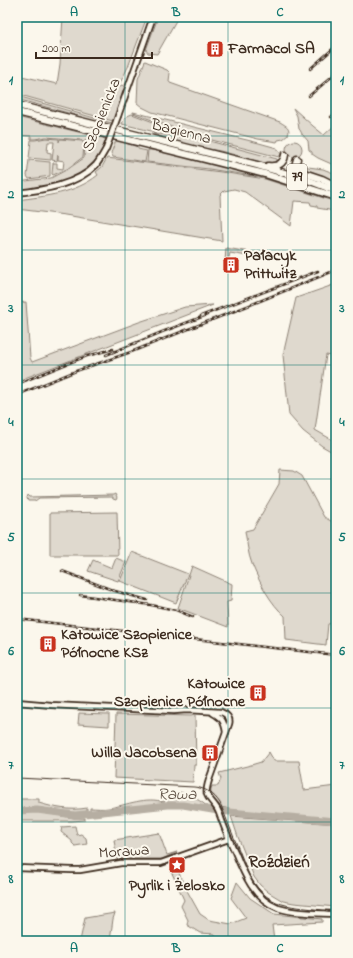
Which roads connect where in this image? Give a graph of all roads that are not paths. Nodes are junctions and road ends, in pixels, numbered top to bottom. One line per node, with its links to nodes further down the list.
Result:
1 (153, 17): 9 (street, Szopienicka, bridge)
2 (17, 104): 6 (main road, Bagienna / 79)
3 (18, 113): 10 (main road, Bagienna / 79)
4 (285, 155): 6 (main road)
5 (297, 159): 7 (main road)
6 (257, 164): 8 (main road, Bagienna / 79)
7 (336, 186)
8 (336, 191)
9 (17, 193)
10 (336, 197)
11 (17, 702): 12 (street)
12 (229, 839): 13 (street, Morawa); 14 (street)
13 (17, 868)
14 (336, 914)

